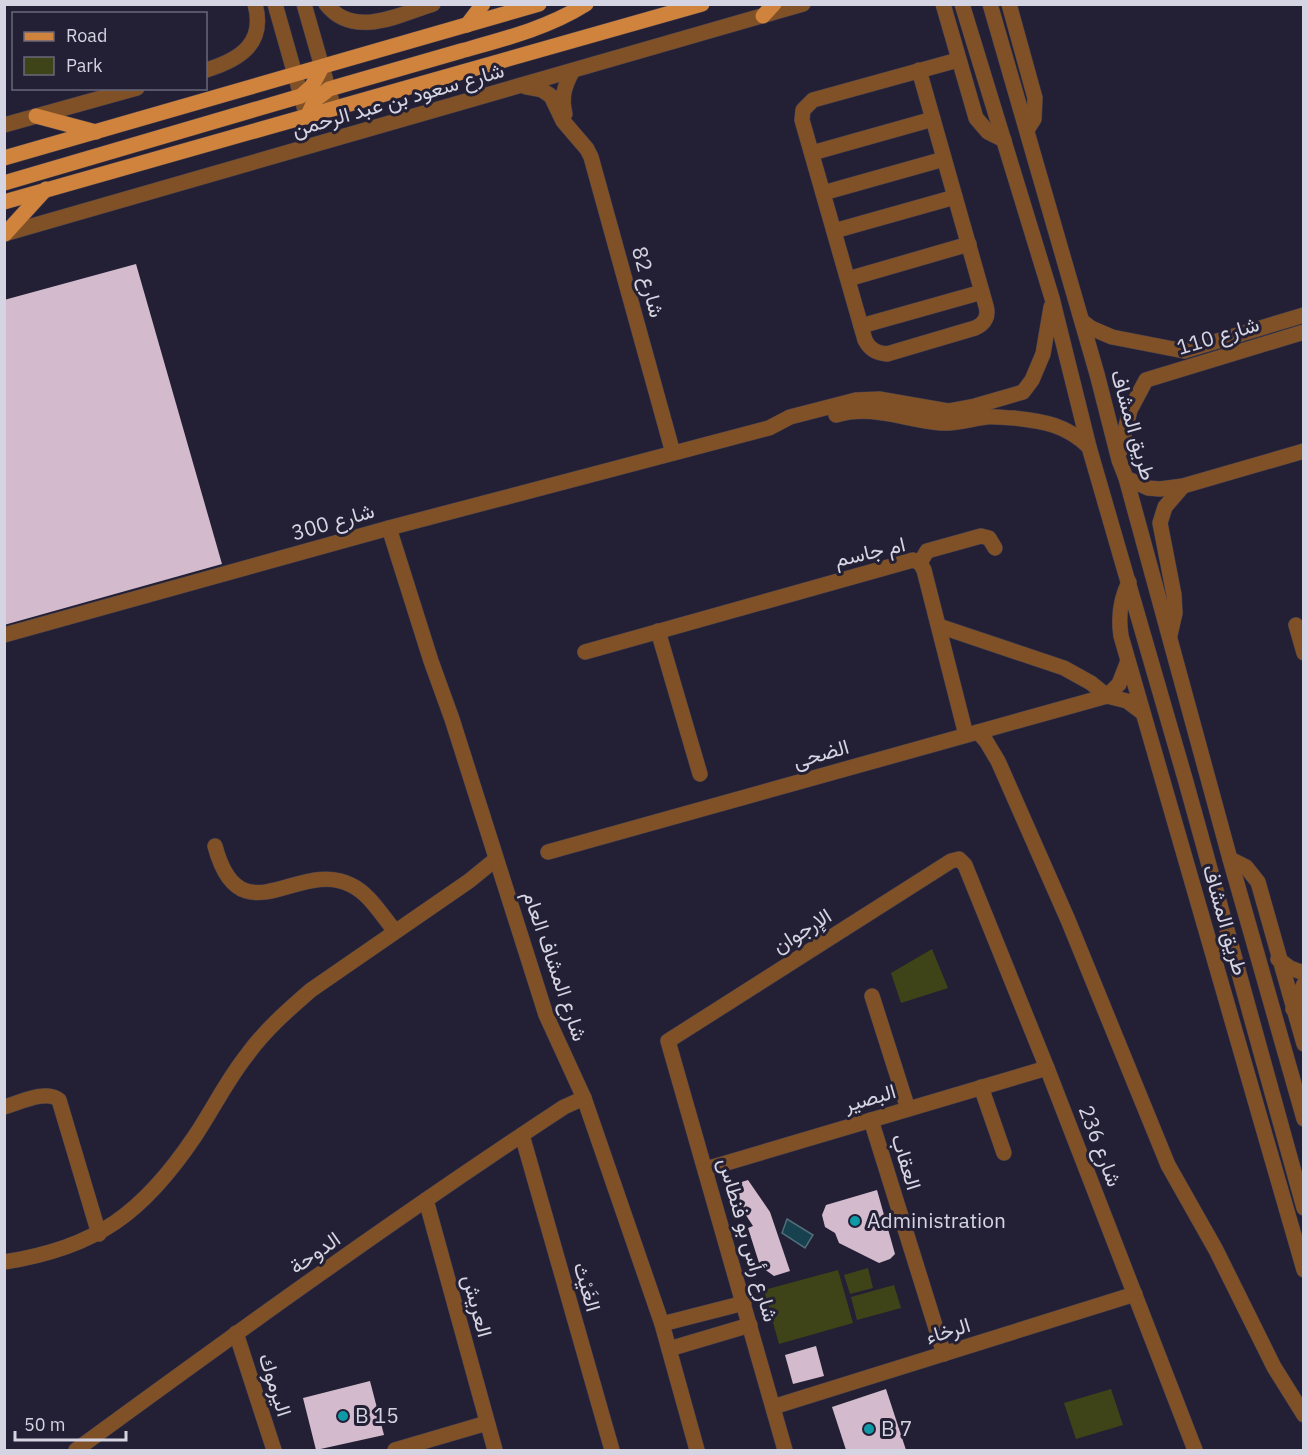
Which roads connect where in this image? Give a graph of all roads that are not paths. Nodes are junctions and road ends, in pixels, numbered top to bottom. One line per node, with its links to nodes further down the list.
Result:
1 (255, 4): 21 (street)
2 (275, 4): 24 (street)
3 (304, 4): 20 (street)
4 (326, 4): 5 (street)
5 (433, 4)
6 (483, 4): 18 (main road)
7 (539, 4): 18 (main road)
8 (586, 4): 26 (main road)
9 (702, 4): 16 (main road, شارع سعود بن عبد الرحمن)
10 (774, 4): 17 (main road)
11 (803, 4): 17 (street, شارع سعود بن عبد الرحمن)
12 (943, 4): 19 (street)
13 (962, 4): 37 (street, طريق المشاف)
14 (990, 4): 35 (street, طريق المشاف)
15 (1009, 4): 35 (street)
16 (687, 7): 29 (main road, شارع سعود بن عبد الرحمن)
17 (763, 16): 23 (street, شارع سعود بن عبد الرحمن)
18 (467, 25): 20 (main road)
19 (958, 60): 22 (street); 37 (street)
20 (322, 67): 24 (main road); 26 (street); 28 (main road)
21 (207, 70)
22 (919, 70): 32 (street); 38 (street)
23 (572, 72): 25 (street, شارع سعود بن عبد الرحمن); 34 (street, شارع 82)
24 (295, 75): 28 (street); 36 (main road)
25 (524, 86): 34 (street, شارع 82); 47 (street, شارع سعود بن عبد الرحمن)
26 (329, 89): 29 (street); 31 (main road)
27 (130, 90): 30 (street)
28 (301, 96): 31 (street); 41 (main road)
29 (334, 109): 31 (main road, شارع سعود بن عبد الرحمن)
30 (36, 116): 33 (street); 36 (main road)
31 (307, 117): 42 (main road, شارع سعود بن عبد الرحمن)
32 (933, 119): 38 (street); 40 (street)
33 (4, 125)
34 (569, 129): 59 (street, شارع 82)
35 (1027, 130): 53 (street, طريق المشاف)
36 (96, 132): 39 (main road)
37 (1004, 140): 51 (street, طريق المشاف)
38 (812, 153): 43 (street)
39 (4, 158)
40 (944, 159): 43 (street); 44 (street)
41 (4, 183)
42 (46, 189): 45 (main road, شارع سعود بن عبد الرحمن); 47 (main road)
43 (823, 193): 46 (street)
44 (955, 197): 46 (street); 48 (street)
45 (4, 202)
46 (834, 231): 49 (street)
47 (5, 234)
48 (969, 244): 49 (street); 50 (street)
49 (848, 279): 54 (street)
50 (982, 292): 54 (street); 54 (street)
51 (1052, 298): 56 (street); 57 (street, طريق المشاف)
52 (1304, 315): 53 (street, شارع 110)
53 (1082, 321): 60 (street, طريق المشاف)
54 (861, 326)
55 (1304, 332): 60 (street, شارع 110)
56 (769, 428): 57 (street); 59 (street, شارع 300)
57 (1089, 447): 66 (street, طريق المشاف)
58 (1304, 451): 62 (street)
59 (673, 453): 63 (street, شارع 300)
60 (1119, 460): 61 (street, طريق المشاف)
61 (1126, 478): 62 (street); 71 (street, طريق المشاف)
62 (1183, 486): 71 (street)
63 (389, 528): 70 (street, شارع 300); 83 (street, شارع المشاف العام)
64 (995, 548): 65 (street)
65 (920, 563): 68 (street, ام جاسم); 69 (street, ام جاسم)
66 (1129, 582): 74 (street, طريق المشاف); 80 (street, طريق المشاف)
67 (1296, 625): 73 (street)
68 (939, 626): 75 (street); 77 (street, ام جاسم)
69 (658, 631): 72 (street, ام جاسم); 79 (street)
70 (4, 636)
71 (1170, 636): 85 (street, طريق المشاف)
72 (585, 652)
73 (1304, 654)
74 (1128, 661): 75 (street); 76 (street, طريق المشاف)
75 (1107, 696): 76 (street); 77 (street, الضحى)
76 (1143, 713): 78 (street, طريق المشاف)
77 (972, 733): 82 (street, الضحى); 117 (street)
78 (1154, 751): 80 (street); 108 (street, طريق المشاف)
79 (700, 774)
80 (1186, 783): 105 (street, طريق المشاف)
81 (215, 846): 86 (street)
82 (548, 852)
83 (496, 859): 86 (street); 96 (street, شارع المشاف العام)
84 (959, 859): 92 (street, الإرجوان); 94 (street, شارع 236)
85 (1230, 859): 87 (street, طريق المشاف); 99 (street, طريق المشاف)
86 (395, 931): 106 (street)
87 (1278, 959): 88 (street); 91 (street, طريق المشاف)
88 (1304, 973)
89 (1304, 984): 91 (street)
90 (872, 996): 98 (street)
91 (1293, 1009): 93 (street, طريق المشاف)
92 (668, 1041): 103 (street, شارع رأس بو فنطاس)
93 (1304, 1044)
94 (1047, 1068): 95 (street, البصير); 109 (street, شارع 236)
95 (981, 1087): 98 (street, البصير); 102 (street)
96 (584, 1098): 101 (street, الدوحة); 111 (street, شارع المشاف العام)
97 (4, 1107): 106 (street)
98 (908, 1109): 100 (street, البصير)
99 (1304, 1119)
100 (871, 1120): 103 (street, البصير); 115 (street, العقاب)
101 (522, 1135): 104 (street, الدوحة); 123 (street, الغَيْث)
102 (1004, 1153)
103 (706, 1169): 110 (street, شارع رأس بو فنطاس)
104 (426, 1200): 113 (street, الدوحة); 118 (street, العريش)
105 (1304, 1208)
106 (99, 1234): 107 (street)
107 (4, 1262)
108 (1304, 1270)
109 (1135, 1294): 115 (street, الرخاء); 126 (street, شارع 236)
110 (744, 1303): 111 (street); 112 (street, شارع رأس بو فنطاس)
111 (662, 1324): 114 (street, شارع المشاف العام)
112 (750, 1324): 114 (street); 116 (street, شارع رأس بو فنطاس)
113 (236, 1333): 119 (street, الدوحة); 120 (street, اليرموك)
114 (669, 1349): 124 (street, شارع المشاف العام)
115 (944, 1354): 116 (street, الرخاء)
116 (773, 1407): 125 (street, شارع رأس بو فنطاس)
117 (1304, 1415)
118 (488, 1423): 121 (street); 122 (street, العريش)
119 (76, 1450)
120 (274, 1450)
121 (395, 1450)
122 (495, 1450)
123 (612, 1450)
124 (697, 1450)
125 (785, 1450)
126 (1195, 1450)

